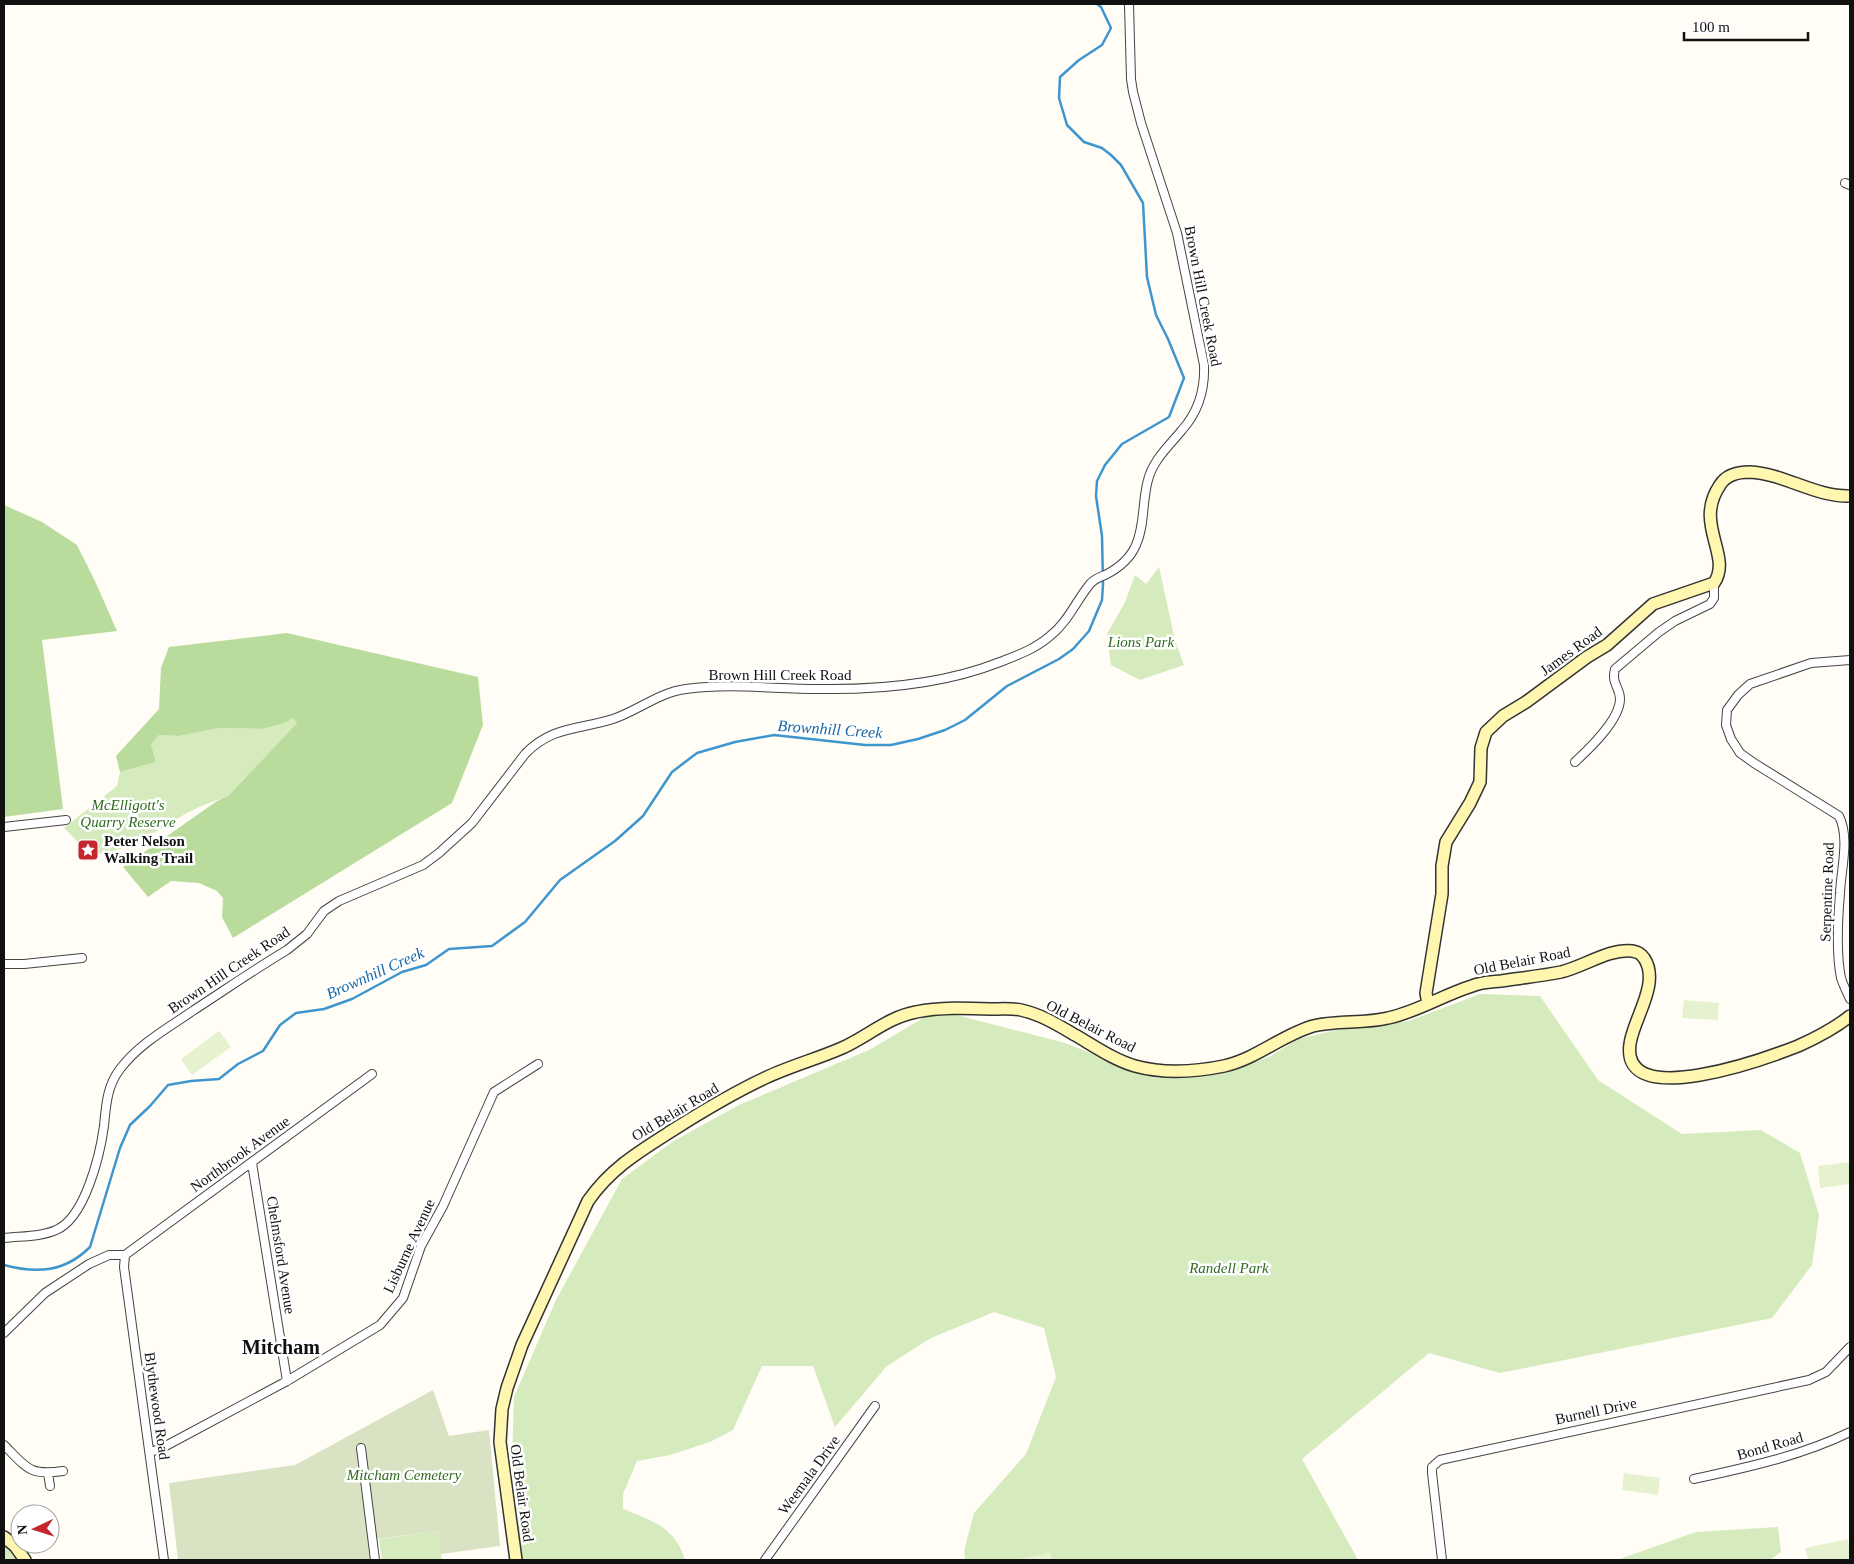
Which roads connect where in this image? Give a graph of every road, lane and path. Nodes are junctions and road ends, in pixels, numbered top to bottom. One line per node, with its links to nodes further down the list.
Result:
1 (1129, 4): 16 (street, Brown Hill Creek Road)
2 (1850, 496): 3 (main road)
3 (1714, 583): 5 (street); 11 (main road, James Road)
4 (1850, 660): 10 (street, Serpentine Road)
5 (1575, 762)
6 (66, 820): 7 (street)
7 (4, 827)
8 (82, 958): 9 (street)
9 (4, 964)
10 (1850, 999)
11 (1428, 1004): 12 (main road, Old Belair Road); 36 (main road, Old Belair Road)
12 (1850, 1016)
13 (538, 1064): 20 (street, Lisburne Avenue)
14 (372, 1074): 15 (street, Northbrook Avenue)
15 (252, 1163): 17 (street, Northbrook Avenue); 20 (street, Chelmsford Avenue)
16 (4, 1238)
17 (125, 1256): 18 (street); 25 (street, Blythewood Road)
18 (4, 1332)
19 (1850, 1347): 37 (street, Burnell Drive)
20 (287, 1381): 25 (street, Lisburne Avenue)
21 (875, 1406): 32 (street, Weemala Drive)
22 (1850, 1432): 28 (street, Bond Road)
23 (4, 1445): 27 (street)
24 (361, 1448): 35 (street)
25 (150, 1452): 34 (street, Blythewood Road)
26 (63, 1471): 27 (street)
27 (48, 1473): 29 (street)
28 (1694, 1479)
29 (50, 1486)
30 (4, 1537): 33 (main road)
31 (4, 1544): 33 (main road)
32 (767, 1559)
33 (24, 1560)
34 (164, 1560)
35 (375, 1560)
36 (516, 1560)
37 (1442, 1560)

